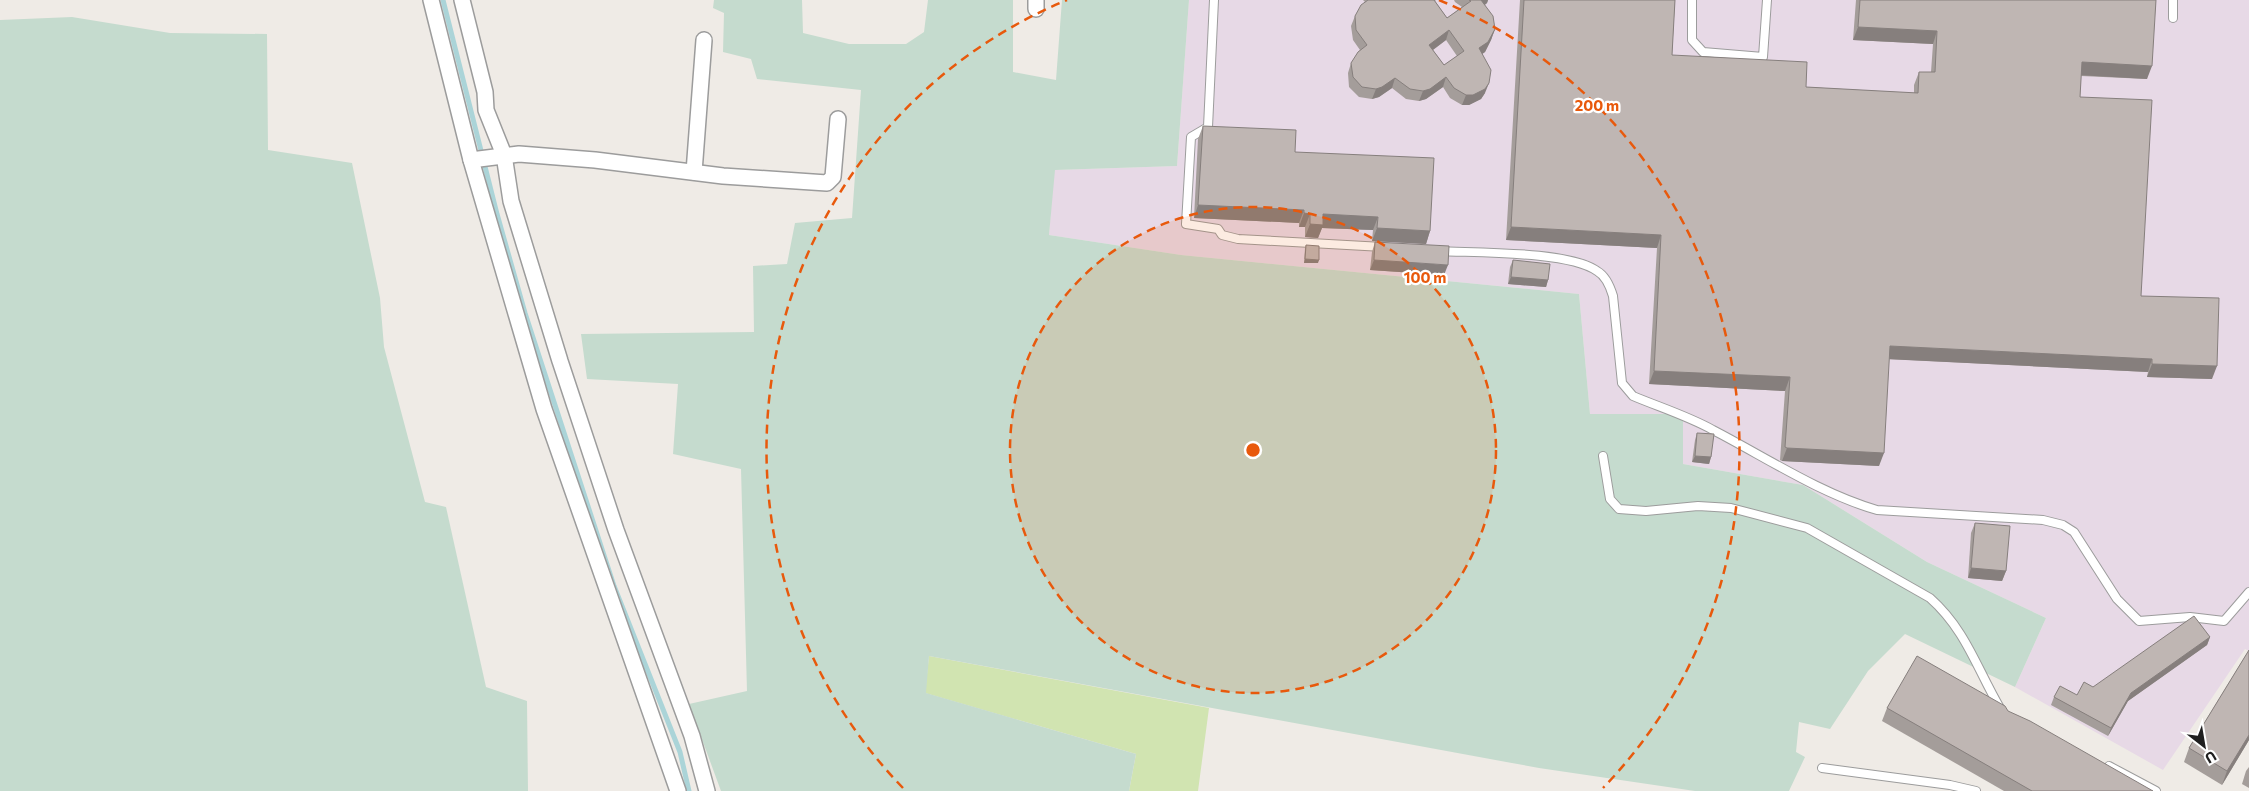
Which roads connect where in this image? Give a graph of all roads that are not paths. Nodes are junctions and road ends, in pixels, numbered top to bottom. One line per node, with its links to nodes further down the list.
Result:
1 (431, 0): 11 (street)
2 (462, 0): 10 (street)
3 (1214, 0): 14 (lane)
4 (1692, 0): 5 (lane)
5 (1767, 0)
6 (2173, 0): 7 (lane)
7 (2173, 18)
8 (704, 40): 12 (street)
9 (838, 119): 12 (street)
10 (502, 155): 11 (street); 12 (street); 13 (street)
11 (476, 160): 16 (street)
12 (694, 172)
13 (523, 248): 16 (street); 23 (street)
14 (1394, 248)
15 (1433, 250): 18 (lane)
16 (501, 252): 22 (street)
17 (1603, 456): 19 (lane)
18 (2249, 592)
19 (2006, 719)
20 (2098, 760): 25 (lane)
21 (1822, 768): 24 (lane)
22 (678, 791)
23 (708, 791)
24 (1976, 791)
25 (2156, 791)

